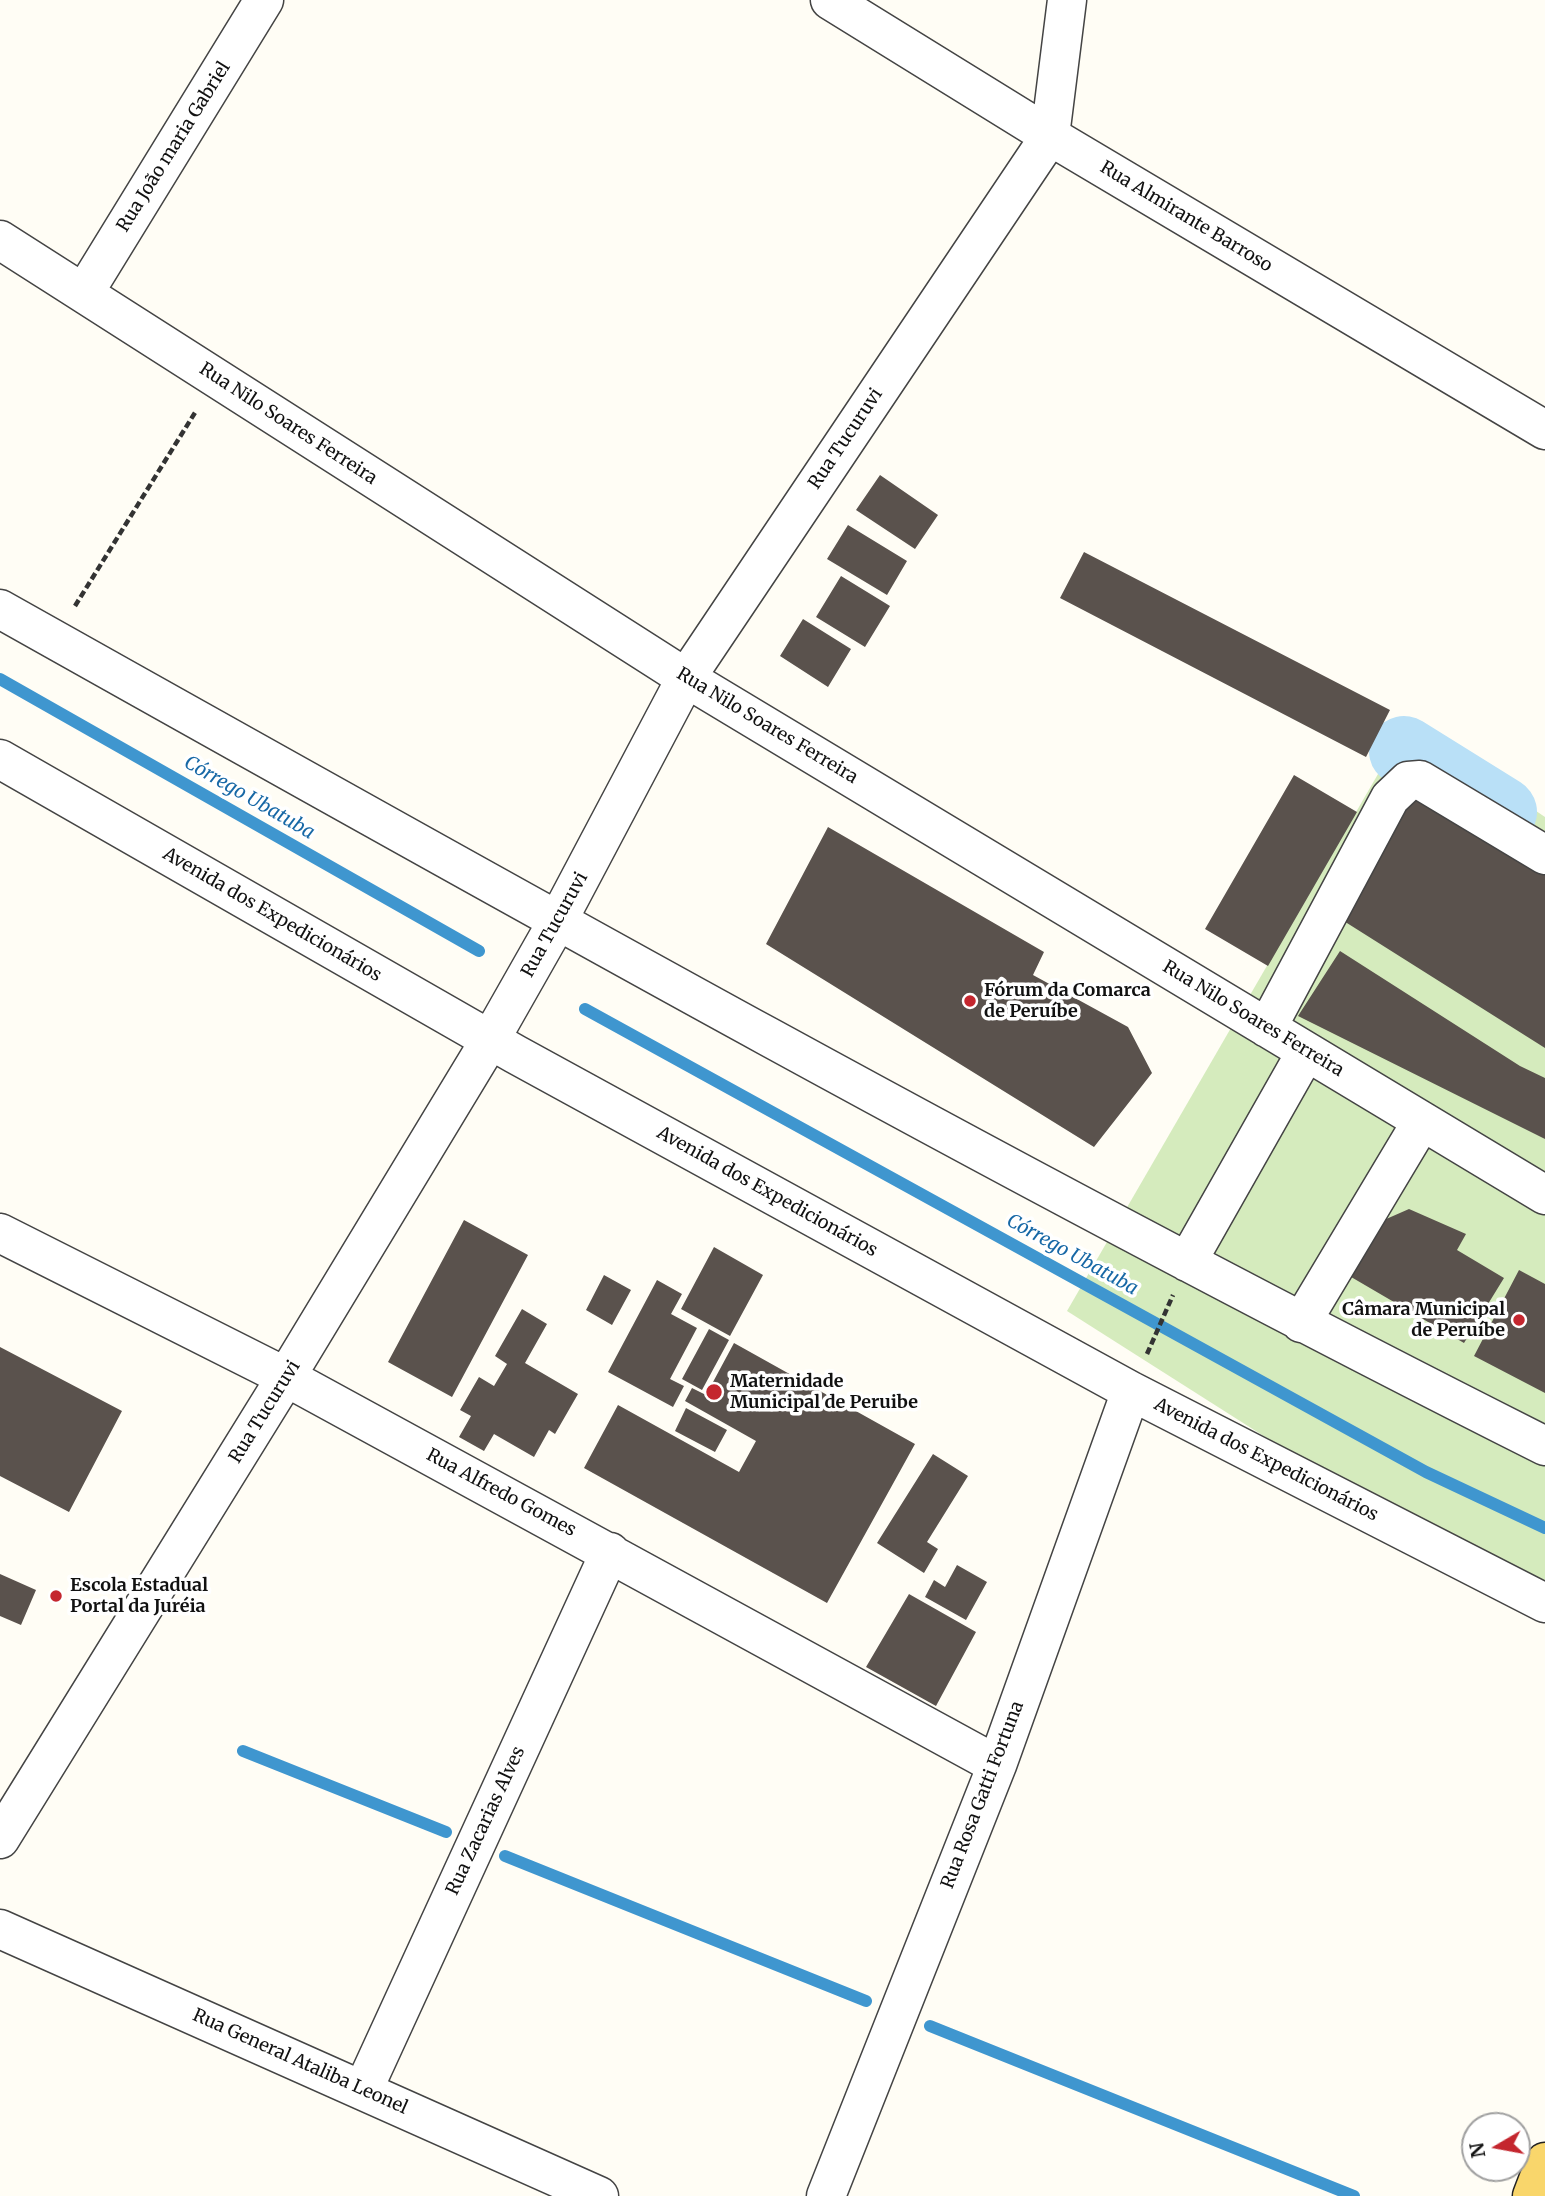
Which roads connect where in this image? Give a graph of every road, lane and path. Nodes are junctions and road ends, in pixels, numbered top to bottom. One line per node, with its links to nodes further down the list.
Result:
1 (264, 0): 6 (street, Rua João maria Gabriel)
2 (830, 0): 4 (street, Rua Almirante Barroso)
3 (1067, 0): 4 (street, Rua Tucuruvi)
4 (1050, 136): 8 (street, Rua Almirante Barroso); 11 (street, Rua Tucuruvi)
5 (0, 240): 6 (street, Rua Nilo Soares Ferreira)
6 (84, 293): 7 (street, Rua Nilo Soares Ferreira)
7 (216, 378): 10 (path); 11 (street, Rua Nilo Soares Ferreira)
8 (1545, 430)
9 (0, 609): 10 (street)
10 (55, 640): 14 (street)
11 (686, 678): 14 (street, Rua Tucuruvi); 15 (street, Rua Nilo Soares Ferreira)
12 (0, 759): 16 (street, Avenida dos Expedicionários)
13 (1545, 855): 15 (street)
14 (558, 922): 16 (street, Rua Tucuruvi); 21 (street)
15 (1267, 1028): 17 (street, Rua Nilo Soares Ferreira)
16 (490, 1040): 23 (street, Avenida dos Expedicionários); 24 (street, Rua Tucuruvi)
17 (1306, 1052): 18 (street, Rua Nilo Soares Ferreira); 21 (street)
18 (1422, 1121): 19 (street, Rua Nilo Soares Ferreira); 22 (street)
19 (1545, 1195)
20 (0, 1233): 24 (street, Rua Alfredo Gomes)
21 (1183, 1273): 22 (street); 23 (path)
22 (1301, 1323): 25 (street)
23 (1139, 1374): 27 (street, Avenida dos Expedicionários); 28 (street, Rua Rosa Gatti Fortuna)
24 (286, 1377): 26 (street, Rua Alfredo Gomes); 29 (street, Rua Tucuruvi)
25 (1545, 1446)
26 (610, 1552): 28 (street, Rua Alfredo Gomes); 31 (street, Rua Zacarias Alves)
27 (1545, 1603)
28 (996, 1765): 34 (street, Rua Rosa Gatti Fortuna)
29 (0, 1839)
30 (0, 1929): 31 (street, Rua General Ataliba Leonel)
31 (363, 2090): 33 (street, Rua General Ataliba Leonel)
32 (1545, 2162): 35 (main road)
33 (599, 2196)
34 (826, 2196)
35 (1532, 2196)

